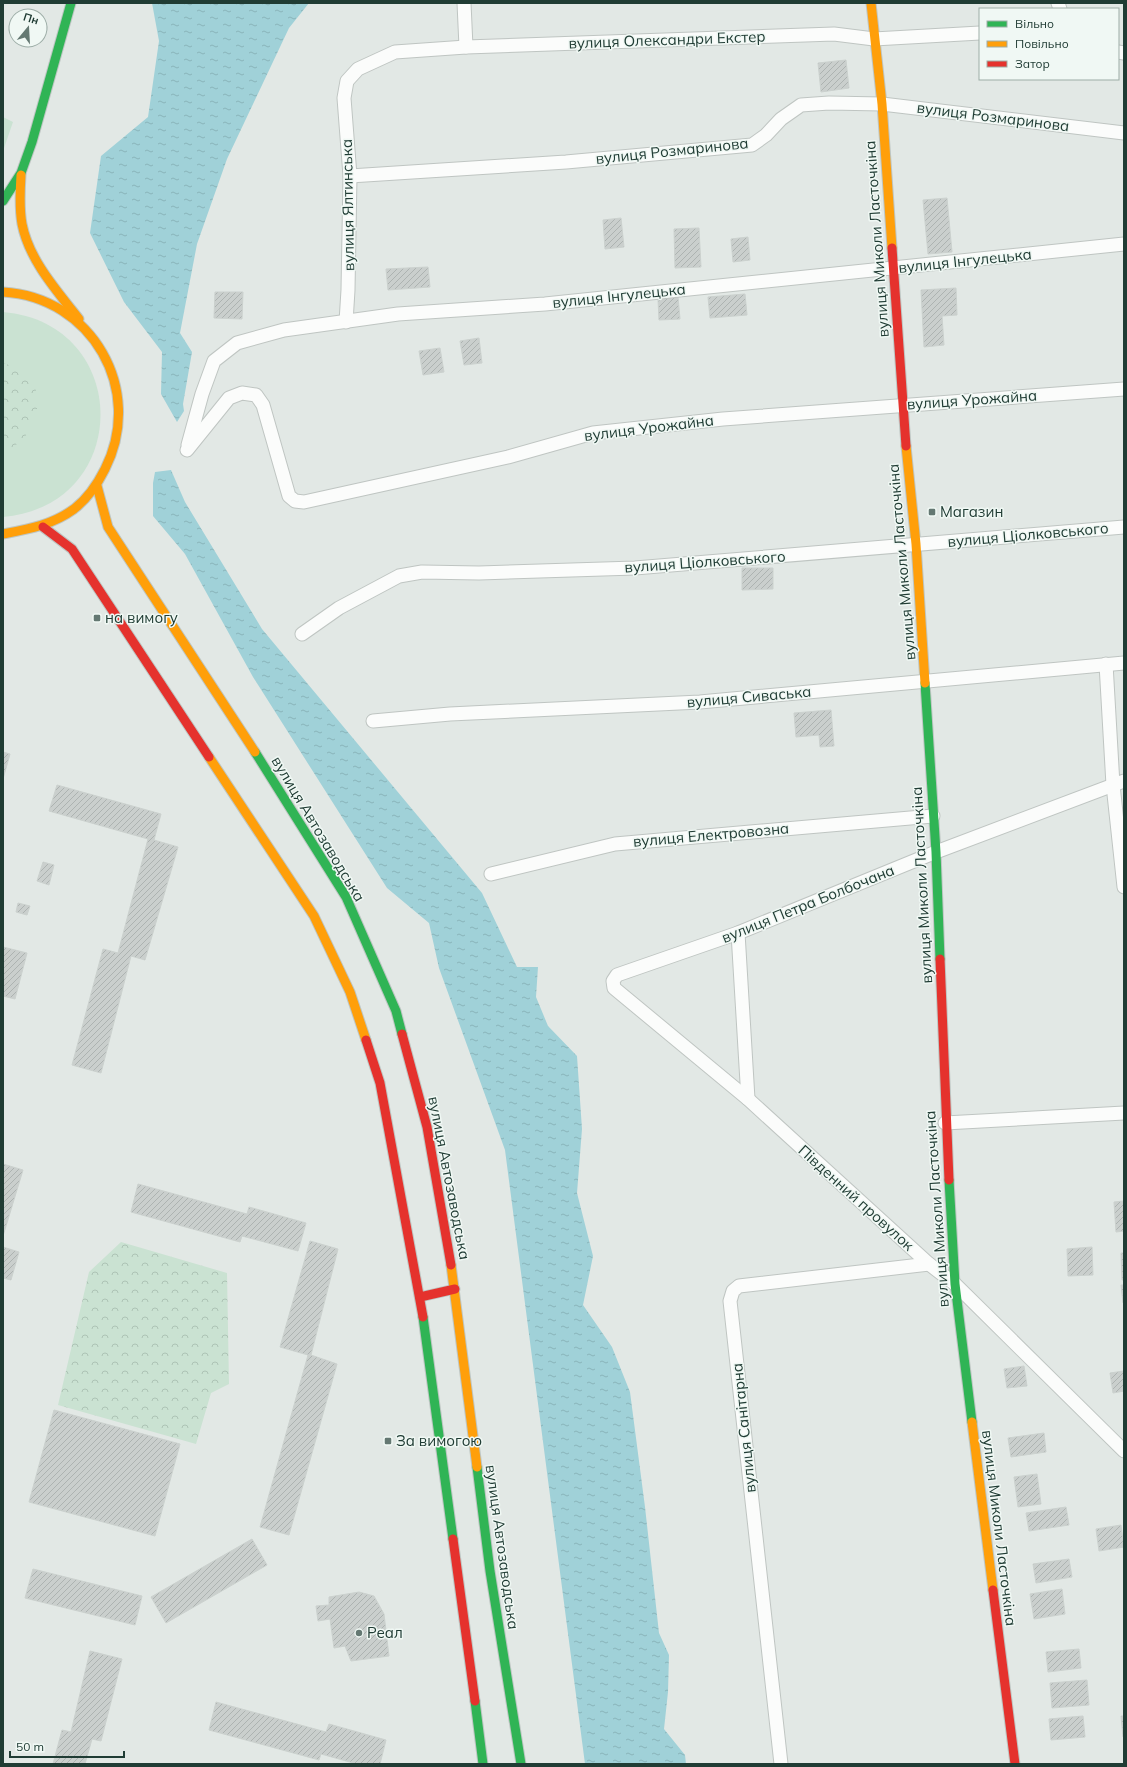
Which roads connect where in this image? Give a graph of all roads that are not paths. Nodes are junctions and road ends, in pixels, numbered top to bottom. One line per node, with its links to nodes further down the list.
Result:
1 (71, 3): 10 (main road)
2 (464, 3): 6 (street)
3 (871, 3): 5 (main road, вулиця Миколи Ласточкіна)
4 (979, 33): 5 (street, вулиця Олександри Екстер)
5 (874, 39): 6 (street, вулиця Олександри Екстер); 8 (main road, вулиця Миколи Ласточкіна)
6 (466, 47): 7 (street, вулиця Олександри Екстер)
7 (358, 68): 11 (street, вулиця Ялтинська)
8 (882, 104): 9 (street, вулиця Розмаринова); 11 (street, вулиця Розмаринова); 14 (main road, вулиця Миколи Ласточкіна)
9 (1124, 133)
10 (21, 173): 12 (main road); 17 (main road)
11 (350, 176): 16 (street, вулиця Ялтинська)
12 (3, 201)
13 (1124, 244): 14 (street, вулиця Інгулецька)
14 (894, 269): 16 (street, вулиця Інгулецька); 19 (main road, вулиця Миколи Ласточкіна)
15 (3, 292): 17 (main road)
16 (346, 322): 20 (street, вулиця Інгулецька)
17 (87, 330): 21 (main road)
18 (1124, 389): 19 (street, вулиця Урожайна)
19 (902, 405): 20 (street, вулиця Урожайна); 27 (main road, вулиця Миколи Ласточкіна)
20 (186, 450)
21 (97, 486): 22 (main road); 45 (main road, вулиця Автозаводська)
22 (43, 527): 25 (main road); 46 (main road)
23 (1124, 527): 27 (street, вулиця Ціолковського)
24 (3, 534): 25 (main road)
25 (18, 534): 26 (main road)
26 (3, 542)
27 (916, 544): 28 (street, вулиця Ціолковського); 31 (main road, вулиця Миколи Ласточкіна)
28 (302, 634)
29 (1124, 663): 30 (street, вулиця Сиваська)
30 (1106, 664): 31 (street, вулиця Сиваська); 33 (street)
31 (926, 682): 32 (street, вулиця Сиваська); 34 (main road, вулиця Миколи Ласточкіна)
32 (373, 721)
33 (1118, 783): 35 (street, вулиця Петра Болбочана); 37 (street)
34 (933, 816): 35 (main road, вулиця Миколи Ласточкіна); 36 (street, вулиця Електровозна)
35 (936, 852): 38 (street, вулиця Петра Болбочана); 42 (main road, вулиця Миколи Ласточкіна)
36 (491, 874)
37 (1124, 887)
38 (738, 933): 39 (street, вулиця Петра Болбочана); 40 (street)
39 (614, 988): 40 (street, Південний провулок)
40 (748, 1099): 43 (street, Південний провулок)
41 (1124, 1113): 42 (street)
42 (945, 1123): 44 (main road, вулиця Миколи Ласточкіна)
43 (929, 1264): 44 (street, Південний провулок); 50 (street, вулиця Санітарна)
44 (955, 1284): 47 (street, Південний провулок); 51 (main road, вулиця Миколи Ласточкіна)
45 (455, 1289): 46 (main road); 49 (main road, вулиця Автозаводська)
46 (420, 1297): 48 (main road)
47 (1124, 1451)
48 (483, 1764)
49 (521, 1764)
50 (781, 1764)
51 (1015, 1764)

